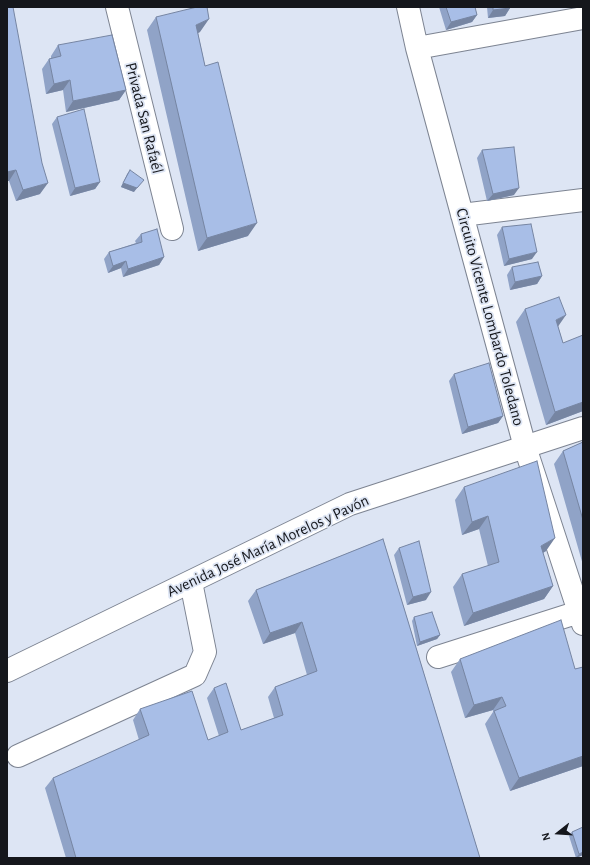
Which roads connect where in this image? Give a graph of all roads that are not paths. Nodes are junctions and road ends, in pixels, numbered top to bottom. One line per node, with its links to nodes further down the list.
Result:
1 (117, 7): 7 (street, Privada San Rafaél)
2 (408, 7): 4 (street, Circuito Vicente Lombardo Toledano)
3 (583, 18): 4 (street)
4 (417, 48): 6 (street, Circuito Vicente Lombardo Toledano)
5 (583, 200): 6 (street)
6 (462, 215): 9 (street, Circuito Vicente Lombardo Toledano)
7 (172, 229)
8 (583, 428): 9 (street, Avenida José María Morelos y Pavón)
9 (525, 447): 10 (street, Avenida José María Morelos y Pavón); 11 (street, Circuito Vicente Lombardo Toledano)
10 (190, 582): 13 (street, Avenida José María Morelos y Pavón); 14 (street)
11 (581, 618): 12 (street)
12 (438, 657)
13 (7, 671)
14 (18, 756)

